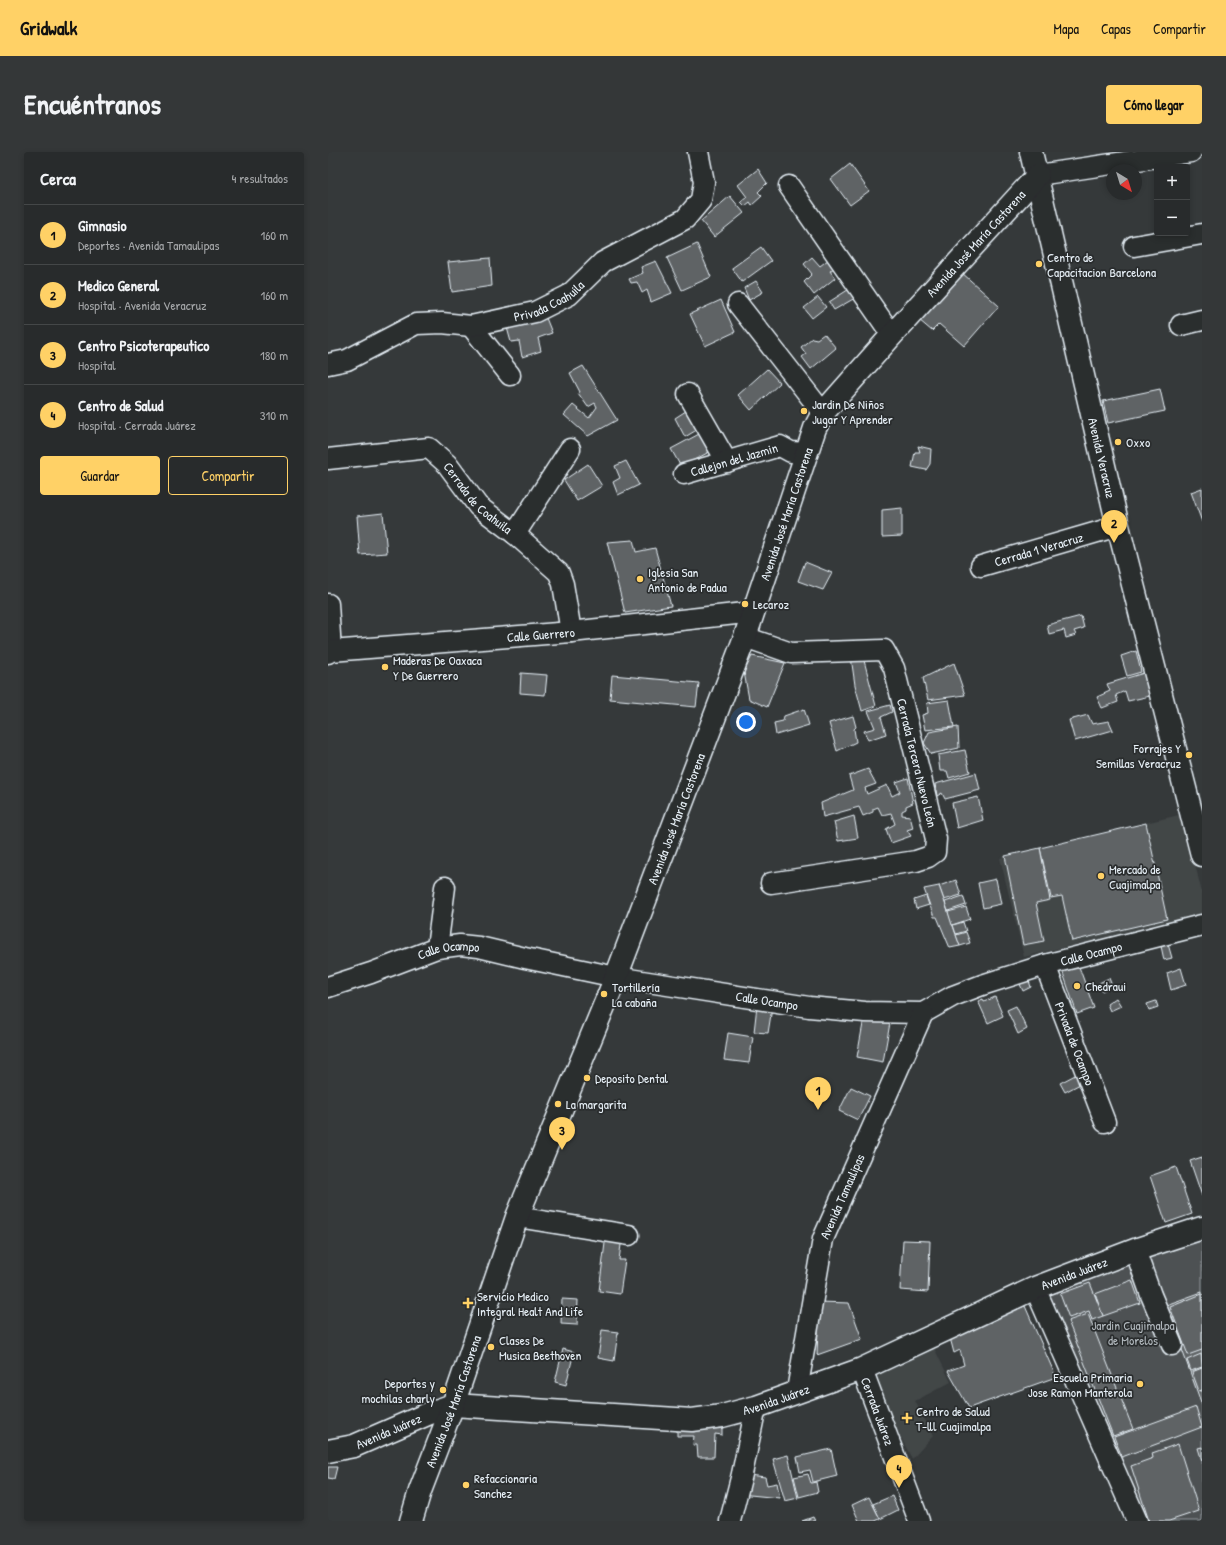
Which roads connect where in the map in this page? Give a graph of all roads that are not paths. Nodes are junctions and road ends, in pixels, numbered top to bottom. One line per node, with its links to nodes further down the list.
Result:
1 (698, 152): 11 (street, Privada Coahuila)
2 (1031, 152): 4 (street, Avenida Veracruz)
3 (1191, 152): 4 (street)
4 (1038, 175): 12 (street, Avenida José María Castorena); 22 (street, Avenida Veracruz)
5 (789, 186): 12 (street)
6 (1202, 234): 7 (street)
7 (1134, 246)
8 (738, 304): 16 (street)
9 (1202, 320): 10 (street)
10 (1181, 325)
11 (471, 326): 13 (street, Privada Coahuila); 14 (street)
12 (892, 335): 16 (street, Avenida José María Castorena)
13 (328, 364)
14 (510, 375)
15 (688, 394): 20 (street)
16 (823, 413): 18 (street, Avenida José María Castorena)
17 (570, 449): 23 (street)
18 (807, 453): 20 (street, Callejon del Jazmin); 26 (street, Avenida José María Castorena)
19 (328, 459): 23 (street, Cerrada de Coahuila)
20 (727, 462): 21 (street, Callejon del Jazmin)
21 (684, 474)
22 (1118, 526): 24 (street, Cerrada 1 Veracruz); 30 (street, Avenida Veracruz)
23 (515, 534): 27 (street, Cerrada de Coahuila)
24 (981, 566)
25 (328, 604): 29 (street)
26 (754, 612): 27 (street, Calle Guerrero); 28 (street, Avenida José María Castorena)
27 (571, 632): 29 (street, Calle Guerrero)
28 (745, 637): 31 (street, Cerrada Tercera Nuevo León); 36 (street, Avenida José María Castorena)
29 (329, 652)
30 (1202, 854)
31 (771, 883)
32 (445, 886): 34 (street)
33 (1202, 925): 35 (street, Calle Ocampo)
34 (437, 948): 36 (street, Calle Ocampo); 37 (street, Calle Ocampo)
35 (1045, 965): 38 (street, Calle Ocampo); 39 (street, Privada de Ocampo)
36 (616, 977): 38 (street, Calle Ocampo); 40 (street, Avenida José María Castorena)
37 (328, 987)
38 (923, 1013): 47 (street, Avenida Tamaulipas)
39 (1105, 1122)
40 (518, 1217): 42 (street); 48 (street, Avenida José María Castorena)
41 (1202, 1228): 43 (street, Avenida Juárez)
42 (629, 1235)
43 (1135, 1250): 44 (street, Avenida Juárez); 45 (street)
44 (1035, 1288): 46 (street, Avenida Juárez); 54 (street)
45 (1172, 1345)
46 (862, 1369): 47 (street, Avenida Juárez); 53 (street, Cerrada Juárez)
47 (797, 1391): 49 (street, Avenida Juárez)
48 (453, 1404): 49 (street, Avenida Juárez); 50 (street, Avenida Juárez); 51 (street, Avenida José María Castorena)
49 (756, 1406): 52 (street)
50 (328, 1451)
51 (411, 1521)
52 (730, 1521)
53 (919, 1521)
54 (1137, 1521)

